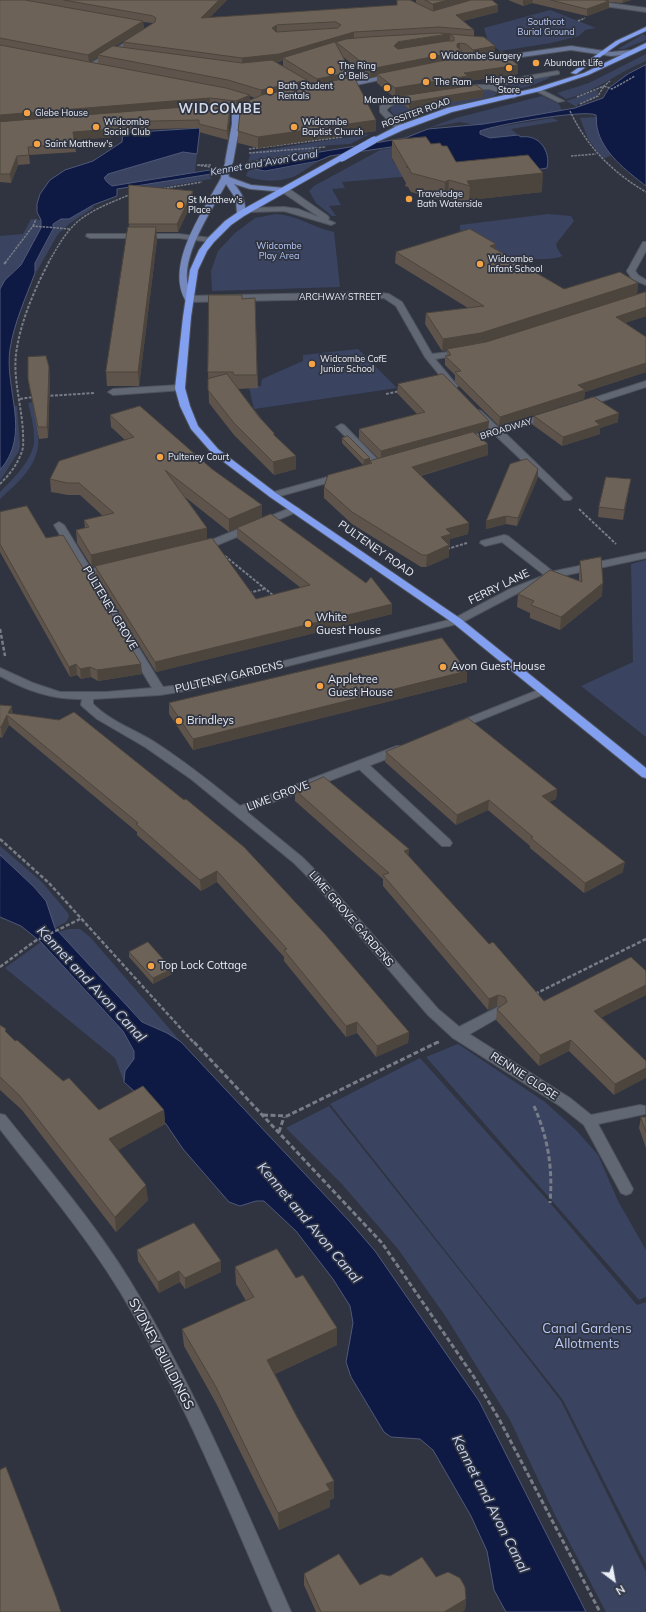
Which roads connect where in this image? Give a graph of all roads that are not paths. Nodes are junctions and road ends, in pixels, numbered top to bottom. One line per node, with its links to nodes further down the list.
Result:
1 (576, 0): 2 (street)
2 (646, 10)
3 (646, 29): 8 (highway)
4 (140, 36): 6 (street)
5 (646, 45): 7 (highway, ROSSITER ROAD)
6 (112, 52): 9 (street); 11 (street)
7 (633, 52): 8 (street); 16 (highway, ROSSITER ROAD)
8 (604, 53): 10 (street); 16 (highway)
9 (128, 54)
10 (486, 60)
11 (86, 66): 12 (main road)
12 (97, 68)
13 (557, 73): 15 (street)
14 (398, 75): 17 (street)
15 (494, 87): 18 (street); 21 (street)
16 (547, 87): 19 (highway, ROSSITER ROAD)
17 (331, 89)
18 (457, 90)
19 (538, 90): 21 (highway, ROSSITER ROAD); 23 (street)
20 (427, 95): 24 (street)
21 (514, 96): 24 (highway, ROSSITER ROAD)
22 (249, 99): 25 (main road, PULTENEY ROAD, bridge)
23 (560, 101)
24 (400, 128): 26 (highway, ROSSITER ROAD, bridge)
25 (225, 176): 26 (main road); 28 (main road); 30 (main road, PULTENEY ROAD)
26 (285, 190): 27 (highway, ROSSITER ROAD); 27 (street)
27 (249, 210): 28 (highway, ROSSITER ROAD)
28 (241, 214): 31 (highway, ROSSITER ROAD)
29 (90, 236): 30 (street)
30 (194, 237): 31 (street); 34 (main road, PULTENEY ROAD)
31 (211, 240): 34 (highway, PULTENEY ROAD)
32 (646, 244): 33 (street)
33 (646, 283)
34 (189, 299): 36 (street, ARCHWAY STREET); 38 (highway, PULTENEY ROAD)
35 (474, 350): 36 (street)
36 (429, 358): 40 (street, ARCHWAY STREET)
37 (646, 384): 42 (street)
38 (180, 388): 39 (street); 49 (highway, PULTENEY ROAD)
39 (113, 392)
40 (458, 392)
41 (469, 404): 45 (street)
42 (571, 408)
43 (556, 413): 45 (street, BROADWAY)
44 (341, 427): 47 (street)
45 (497, 432): 46 (street, BROADWAY); 50 (street)
46 (452, 445)
47 (378, 465)
48 (348, 474): 49 (street)
49 (273, 495): 51 (highway, PULTENEY ROAD)
50 (567, 498)
51 (295, 509): 54 (street); 59 (highway, PULTENEY ROAD)
52 (59, 524): 57 (street, PULTENEY GROVE)
53 (485, 543): 58 (street)
54 (188, 549)
55 (646, 555): 58 (street, FERRY LANE)
56 (119, 566): 57 (street)
57 (89, 573): 61 (street, PULTENEY GROVE)
58 (552, 576): 59 (street, FERRY LANE)
59 (457, 621): 61 (street, PULTENEY GARDENS); 62 (highway, PULTENEY ROAD)
60 (0, 672): 63 (street, PULTENEY GARDENS)
61 (160, 692): 63 (street, PULTENEY GARDENS)
62 (543, 692): 64 (street); 67 (highway, PULTENEY ROAD)
63 (88, 696): 68 (street, LIME GROVE)
64 (448, 730)
65 (412, 744): 66 (street, LIME GROVE)
66 (362, 765): 68 (street, LIME GROVE); 69 (street)
67 (646, 774)
68 (238, 811): 71 (street, LIME GROVE GARDENS)
69 (446, 843)
70 (498, 1012): 71 (street)
71 (458, 1034): 74 (street, RENNIE CLOSE)
72 (640, 1110): 74 (street)
73 (0, 1119): 76 (street, SYDNEY BUILDINGS)
74 (589, 1121): 75 (street, RENNIE CLOSE)
75 (626, 1189)
76 (282, 1612)

